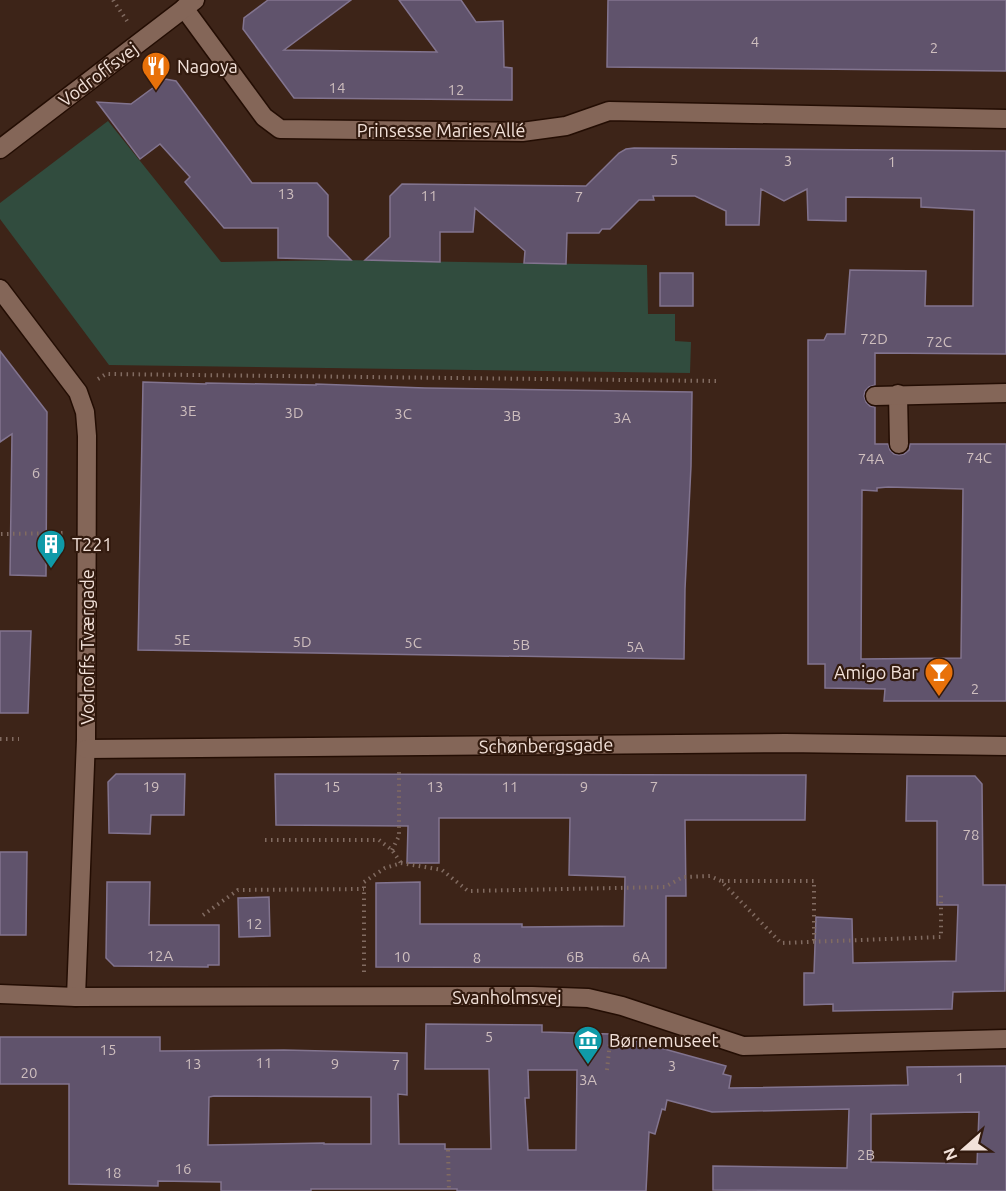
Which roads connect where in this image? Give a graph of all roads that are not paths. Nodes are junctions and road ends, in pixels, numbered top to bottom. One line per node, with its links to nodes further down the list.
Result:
1 (190, 4): 2 (street, Prinsesse Maries Allé); 3 (street, Vodroffsvej)
2 (1006, 119)
3 (0, 149)
4 (0, 288): 10 (street, Vodroffs Tværgade)
5 (1006, 393): 6 (street)
6 (898, 394): 7 (street); 8 (street)
7 (875, 396)
8 (899, 444)
9 (1006, 746): 10 (street, Schønbergsgade)
10 (86, 749): 12 (street, Vodroffs Tværgade)
11 (0, 994): 12 (street, Svanholmsvej)
12 (76, 997): 13 (street, Svanholmsvej)
13 (1006, 1039)

